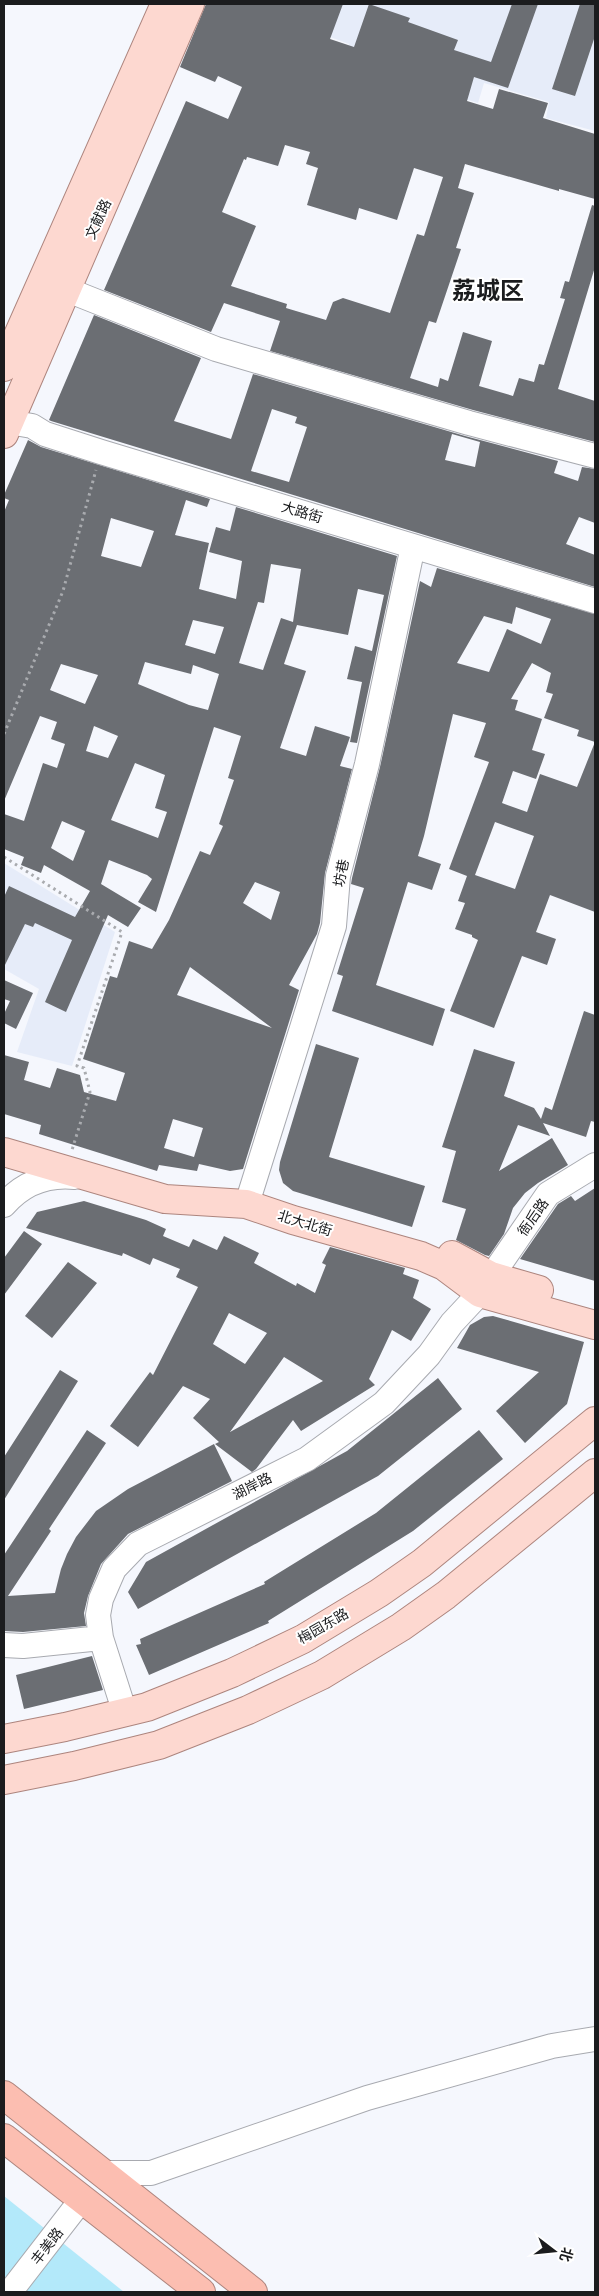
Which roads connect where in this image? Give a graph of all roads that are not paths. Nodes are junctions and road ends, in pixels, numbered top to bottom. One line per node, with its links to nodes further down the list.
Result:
1 (165, 4): 4 (main road, 文献路)
2 (190, 4): 3 (main road, 文献路)
3 (65, 289): 5 (main road, 文献路); 6 (street)
4 (4, 368)
5 (6, 428): 7 (street, 大路街)
6 (595, 456)
7 (413, 546): 8 (street, 大路街); 13 (street, 坊巷)
8 (595, 602)
9 (4, 1132): 13 (main road, 北大北街)
10 (4, 1152): 12 (main road, 北大北街)
11 (595, 1165): 15 (street, 衙后路)
12 (98, 1179): 14 (street); 15 (main road, 北大北街)
13 (250, 1194): 15 (main road, 北大北街)
14 (5, 1201)
15 (485, 1284): 16 (main road, 北大北街); 17 (main road, 北大北街); 20 (street, 湖岸路)
16 (595, 1307)
17 (595, 1326)
18 (595, 1421): 22 (main road, 梅园东路)
19 (595, 1473): 24 (main road)
20 (100, 1638): 21 (street); 22 (street, 湖岸路)
21 (4, 1645)
22 (124, 1713): 23 (main road, 梅园东路)
23 (4, 1739)
24 (4, 1780)
25 (595, 2039): 28 (street)
26 (4, 2096): 28 (highway)
27 (4, 2138): 29 (highway)
28 (100, 2173): 32 (highway)
29 (82, 2199): 30 (street, 丰美路); 31 (highway)
30 (11, 2291)
31 (201, 2292)
32 (254, 2292)

